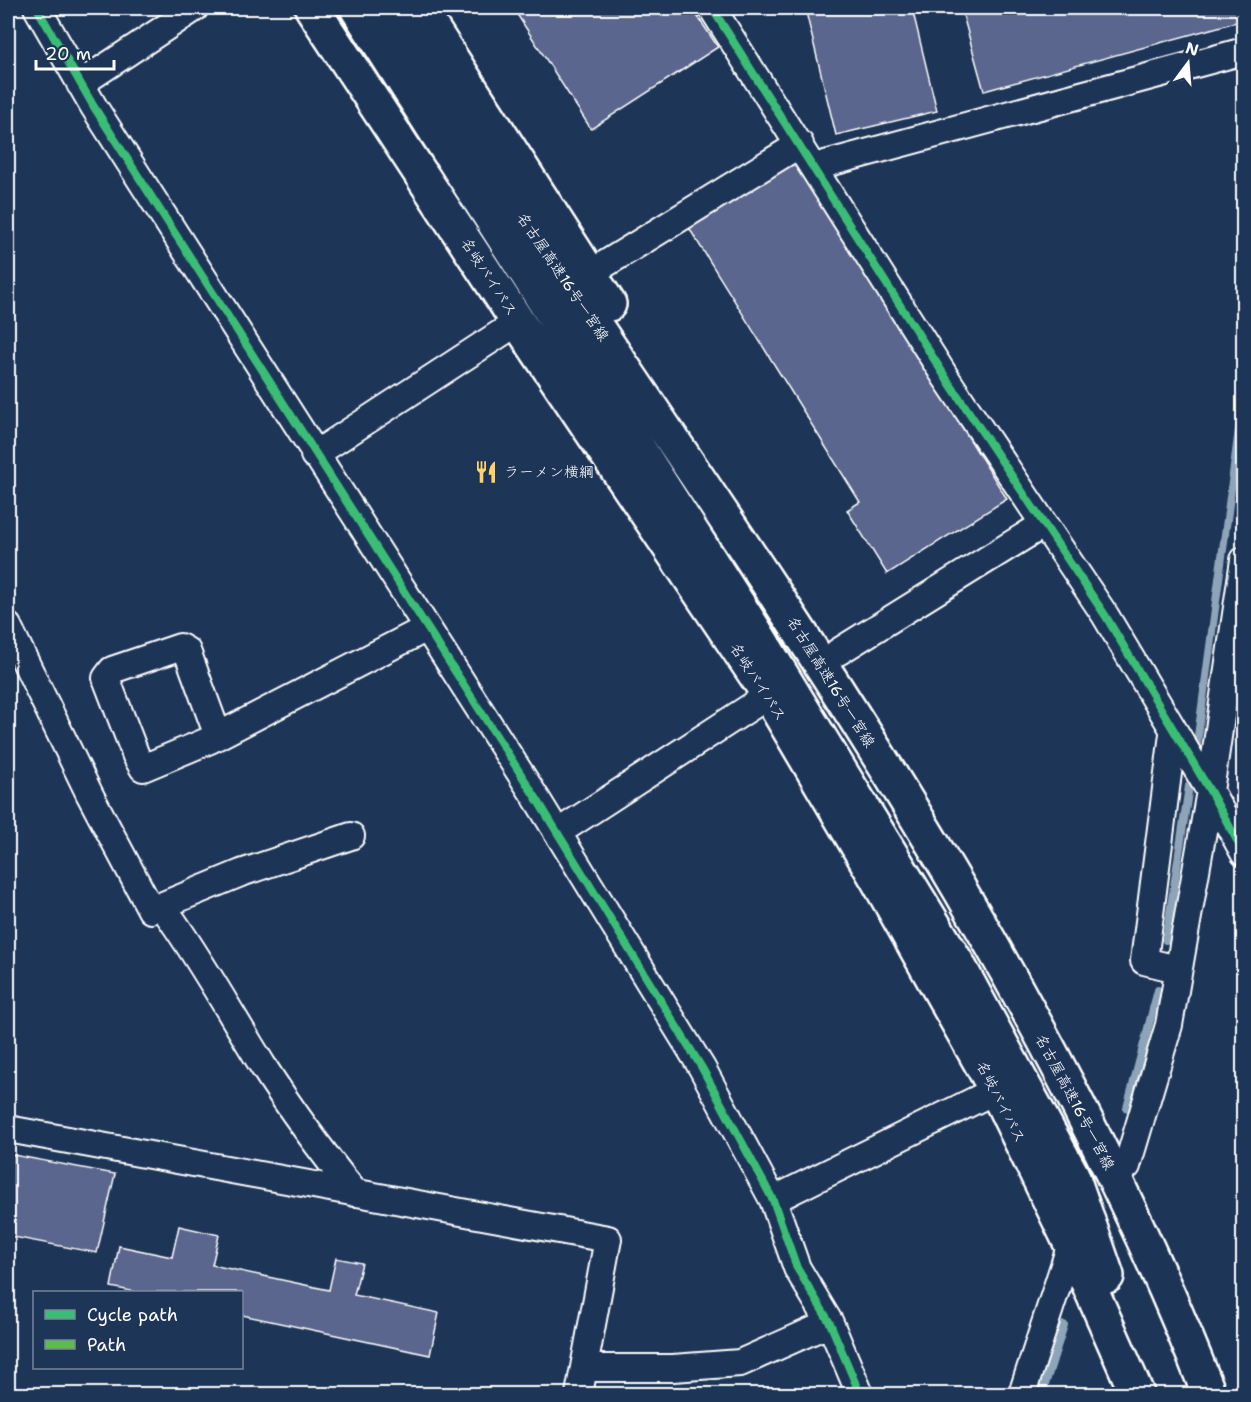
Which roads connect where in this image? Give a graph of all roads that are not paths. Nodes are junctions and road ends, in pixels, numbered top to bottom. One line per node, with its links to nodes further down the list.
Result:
1 (37, 8): 10 (street)
2 (195, 8): 10 (street)
3 (312, 8): 14 (highway, 名岐バイパス)
4 (334, 8): 36 (highway)
5 (357, 8): 36 (highway)
6 (387, 8): 37 (highway, 名古屋高速16号一宮線)
7 (419, 8): 13 (highway)
8 (712, 8): 11 (street)
9 (1244, 51): 12 (street)
10 (81, 84): 15 (street)
11 (800, 144): 12 (street); 13 (street)
12 (814, 167): 16 (street)
13 (589, 274): 20 (highway)
14 (518, 322): 15 (street); 21 (highway, 名岐バイパス)
15 (314, 456): 19 (street)
16 (1044, 524): 20 (street); 22 (street)
17 (1244, 560): 24 (street)
18 (8, 626): 28 (street)
19 (428, 628): 23 (street); 25 (street)
20 (838, 652): 32 (highway)
21 (768, 695): 25 (street); 30 (highway, 名岐バイパス)
22 (1173, 734): 24 (street); 29 (street)
23 (218, 736): 23 (street)
24 (1210, 791): 27 (street); 29 (street)
25 (557, 833): 34 (street)
26 (351, 836): 28 (street)
27 (1244, 854)
28 (163, 906): 33 (street)
29 (1177, 969): 32 (street)
30 (996, 1090): 34 (street); 35 (highway, 名岐バイパス)
31 (8, 1129): 33 (street)
32 (1127, 1166): 47 (highway)
33 (355, 1193): 39 (street)
34 (773, 1200): 38 (street)
35 (1071, 1244): 42 (street); 43 (highway, 名岐バイパス)
36 (1109, 1283): 44 (highway)
37 (1175, 1309): 45 (highway); 46 (highway, 名古屋高速16号一宮線)
38 (830, 1323): 39 (street); 41 (street)
39 (584, 1368): 40 (street)
40 (579, 1395)
41 (860, 1395)
42 (1022, 1395)
43 (1137, 1395)
44 (1153, 1395)
45 (1200, 1395)
46 (1209, 1395)
47 (1224, 1395)

